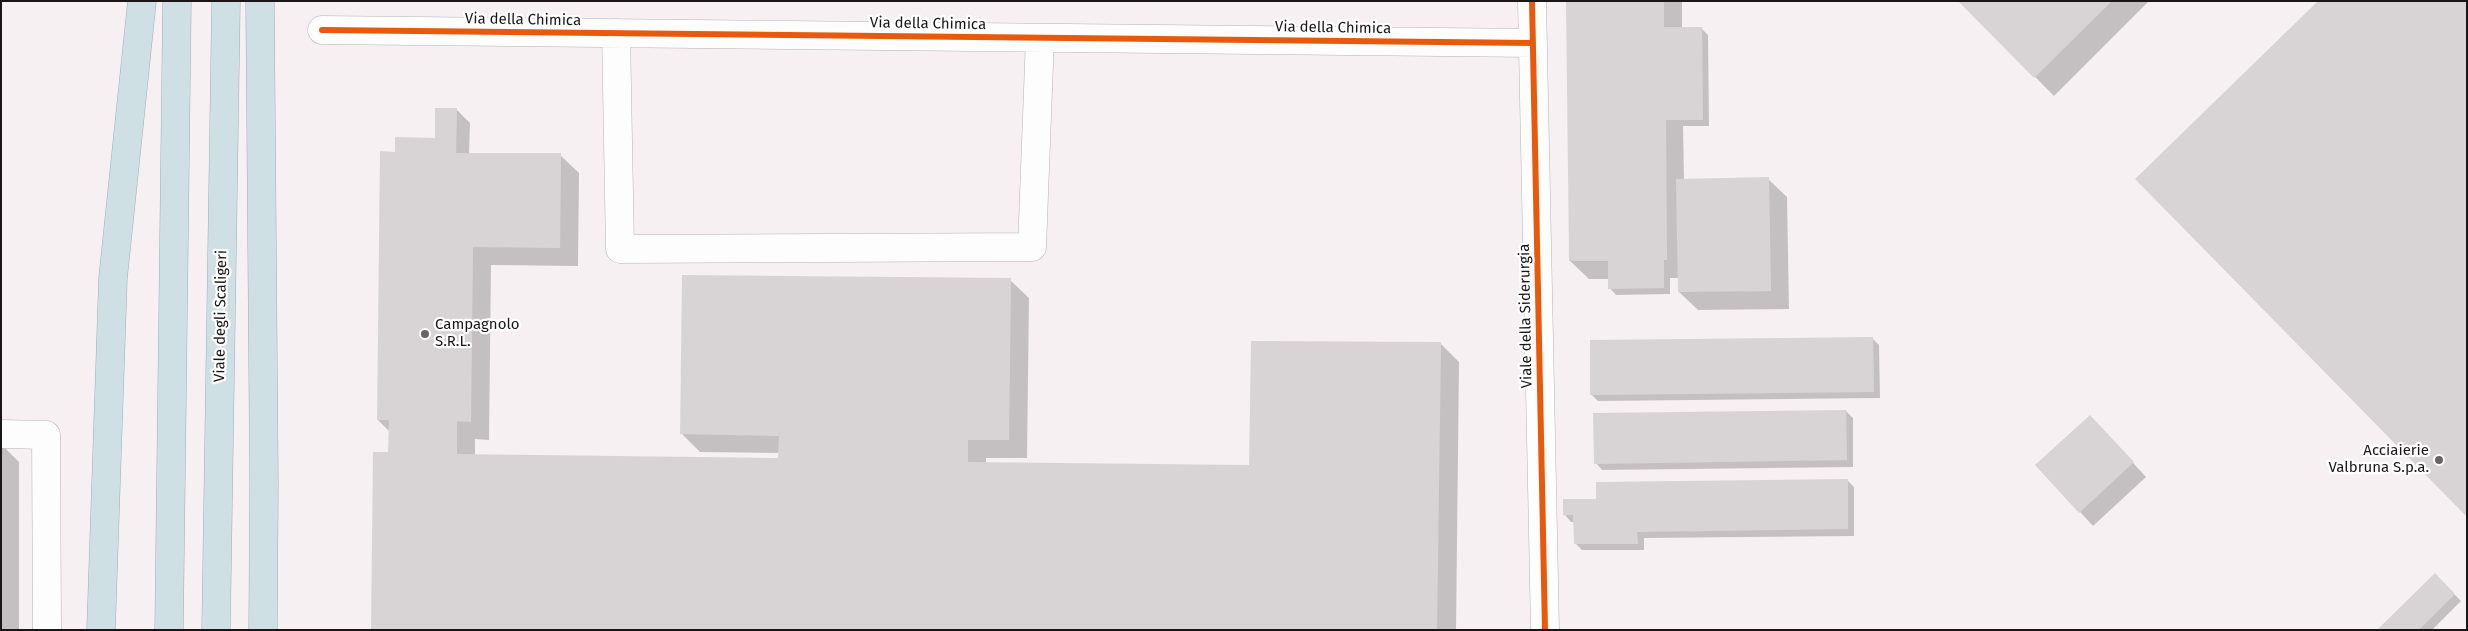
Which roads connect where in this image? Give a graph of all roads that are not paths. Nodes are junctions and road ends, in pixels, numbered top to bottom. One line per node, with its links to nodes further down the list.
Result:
1 (142, 1): 12 (highway)
2 (177, 1): 13 (highway)
3 (226, 1): 14 (highway, Viale degli Scaligeri)
4 (260, 1): 15 (highway)
5 (1532, 1): 9 (street, Viale della Siderurgia)
6 (322, 30): 7 (street, Via della Chimica)
7 (616, 33): 8 (street, Via della Chimica); 8 (street)
8 (1040, 38): 9 (street, Via della Chimica)
9 (1533, 43): 16 (street, Viale della Siderurgia)
10 (1, 434): 11 (street)
11 (47, 630)
12 (101, 630)
13 (169, 630)
14 (216, 630)
15 (263, 630)
16 (1545, 630)

